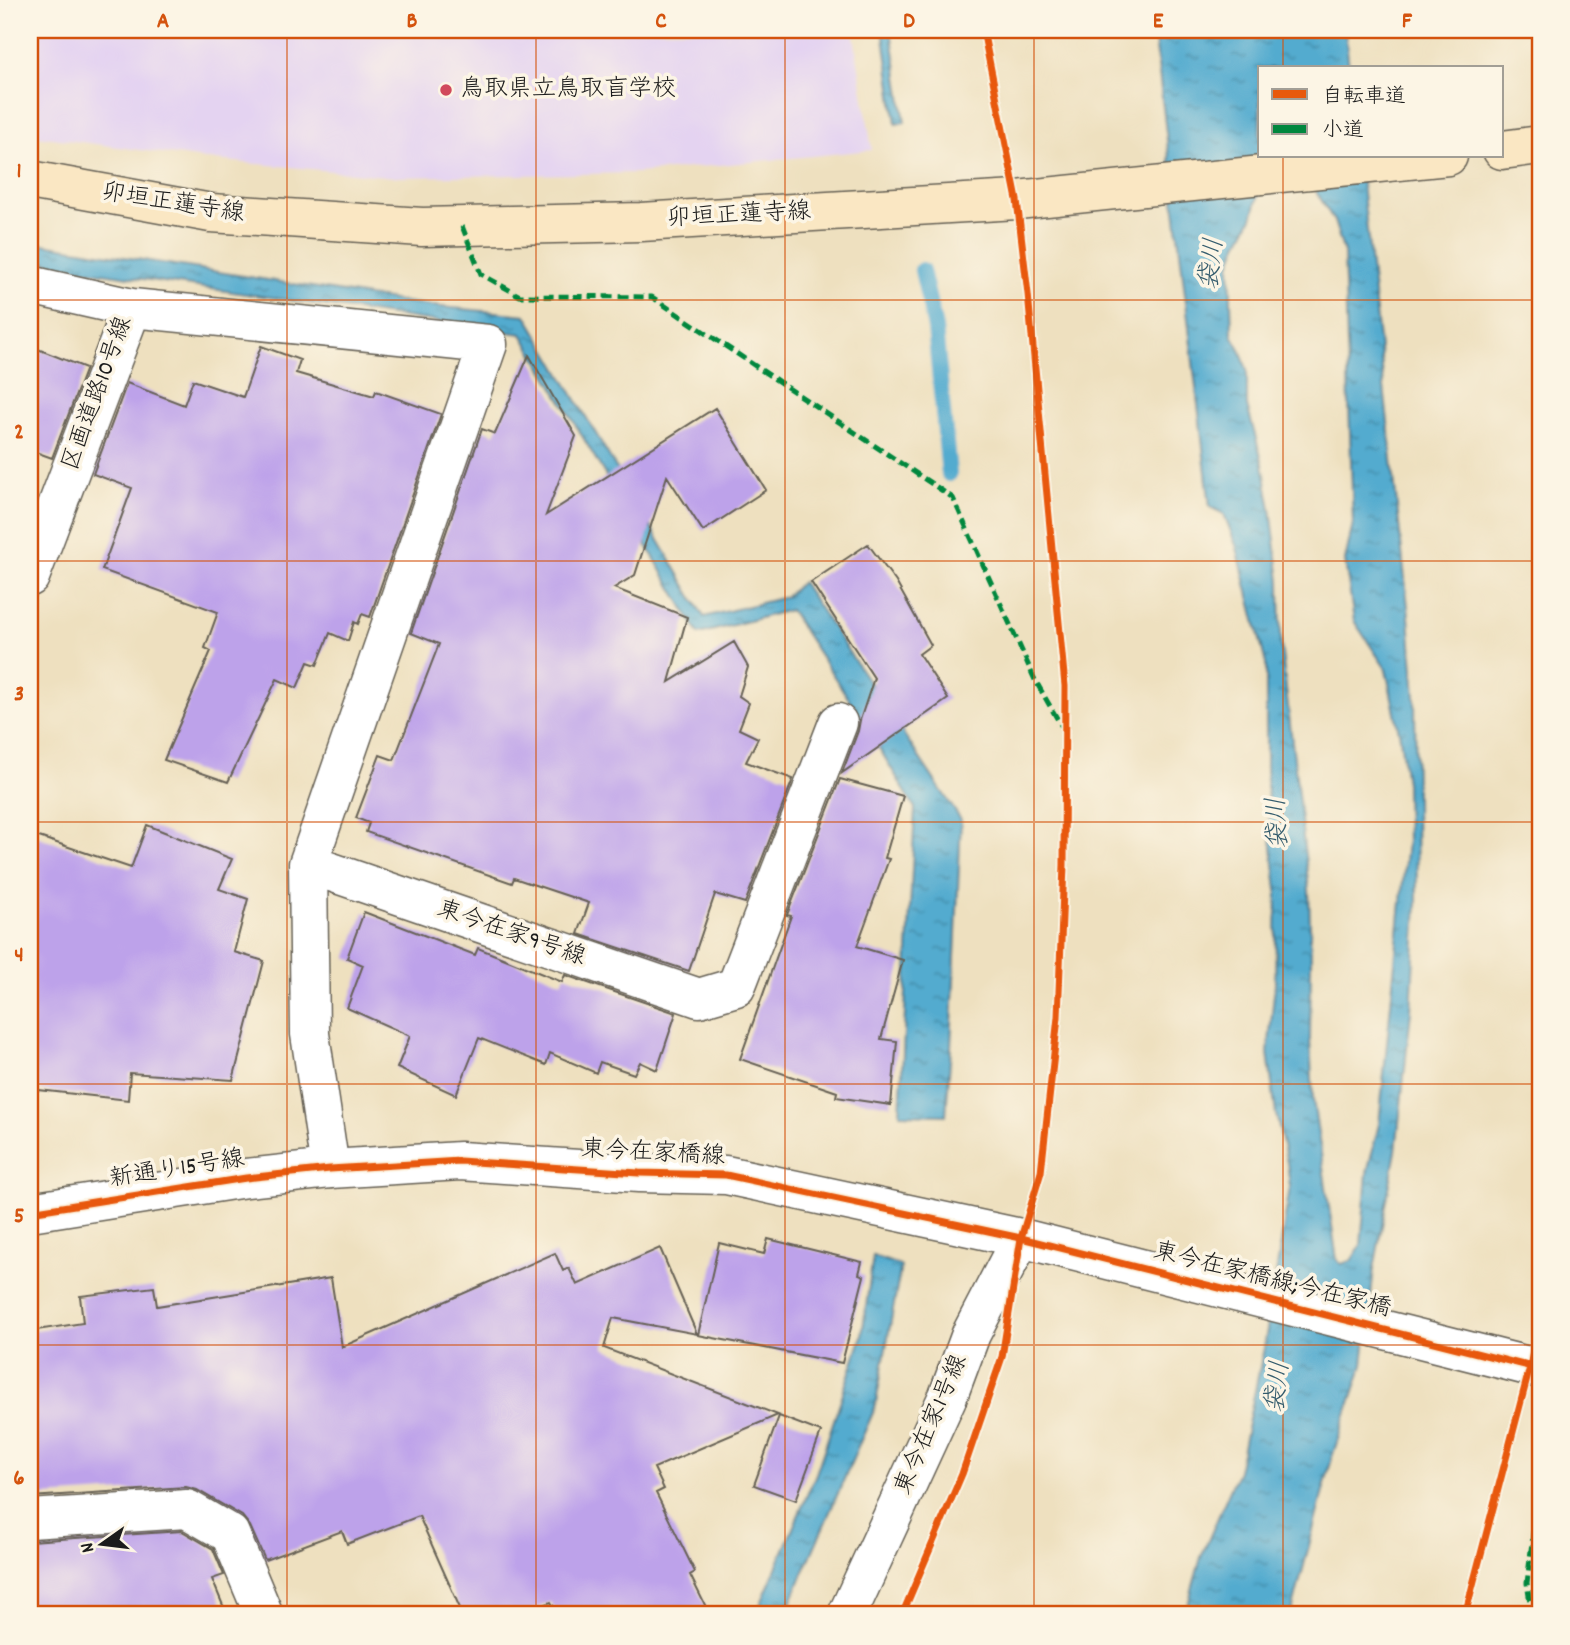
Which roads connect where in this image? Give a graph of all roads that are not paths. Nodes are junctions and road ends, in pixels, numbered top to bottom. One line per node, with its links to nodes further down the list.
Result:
1 (1540, 145): 2 (main road)
2 (1504, 150)
3 (1429, 158): 4 (main road, 卯垣正蓮寺線)
4 (30, 180)
5 (30, 285): 6 (street, 区画道路10号線)
6 (132, 308): 7 (street, 区画道路10号線); 9 (street)
7 (30, 577)
8 (838, 723): 9 (street, 東今在家9号線)
9 (308, 864): 10 (street)
10 (330, 1169): 11 (street, 新通り15号線); 12 (street, 東今在家橋線)
11 (30, 1212)
12 (1036, 1241): 13 (street, 東今在家橋線;今在家橋); 16 (street, 東今在家1号線)
13 (1540, 1369)
14 (30, 1519): 15 (street)
15 (264, 1615)
16 (847, 1615)

